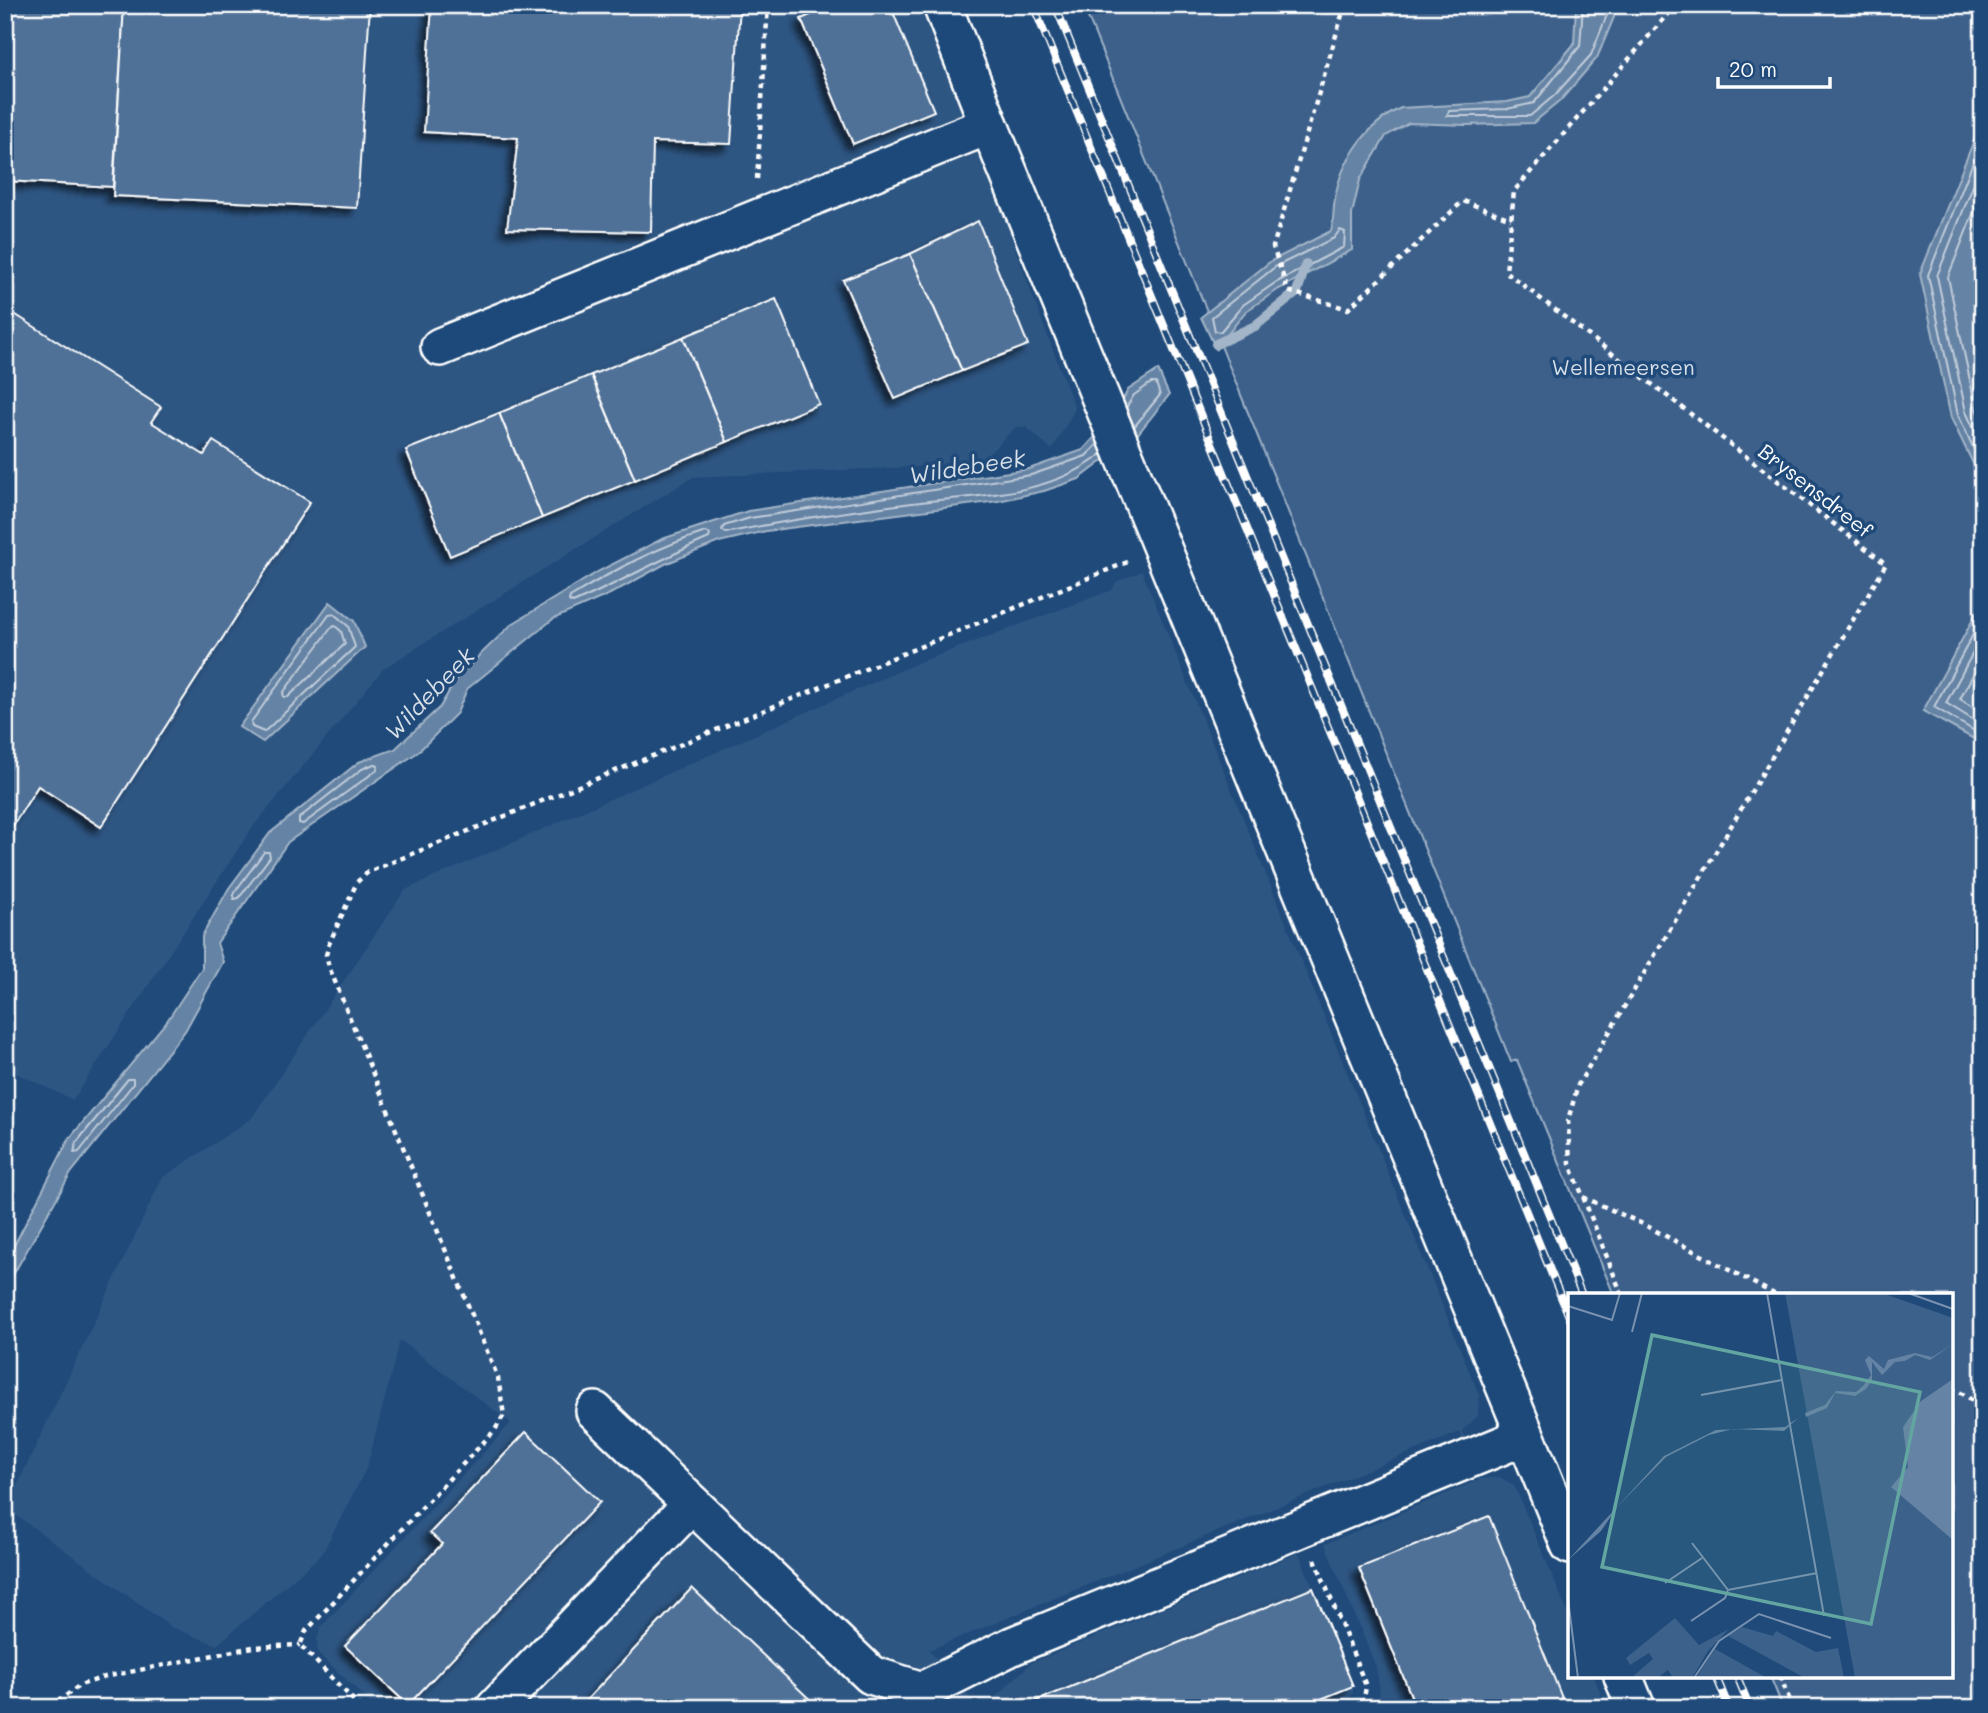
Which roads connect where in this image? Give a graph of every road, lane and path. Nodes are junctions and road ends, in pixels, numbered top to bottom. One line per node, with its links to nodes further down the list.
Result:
1 (768, 5): 6 (path)
2 (942, 5): 5 (street)
3 (1345, 5): 7 (path)
4 (1676, 5): 7 (path, Brysensdreef)
5 (989, 125): 6 (street); 9 (street)
6 (768, 214): 8 (street)
7 (1511, 219): 10 (path, Brysensdreef)
8 (440, 347)
9 (1163, 547): 16 (street); 20 (path)
10 (1582, 1197): 11 (path); 12 (path)
11 (1621, 1293)
12 (1772, 1293)
13 (1953, 1389): 15 (path)
14 (595, 1411): 17 (street)
15 (1983, 1411)
16 (1525, 1436): 18 (street); 19 (street)
17 (692, 1504): 23 (street); 26 (street)
18 (1301, 1526): 23 (street); 27 (path)
19 (1568, 1540)
20 (300, 1645): 24 (path); 25 (path)
21 (1624, 1678): 28 (street)
22 (1781, 1678): 29 (path)
23 (920, 1699)
24 (50, 1708)
25 (361, 1708)
26 (495, 1708)
27 (1359, 1708)
28 (1636, 1708)
29 (1793, 1708)

